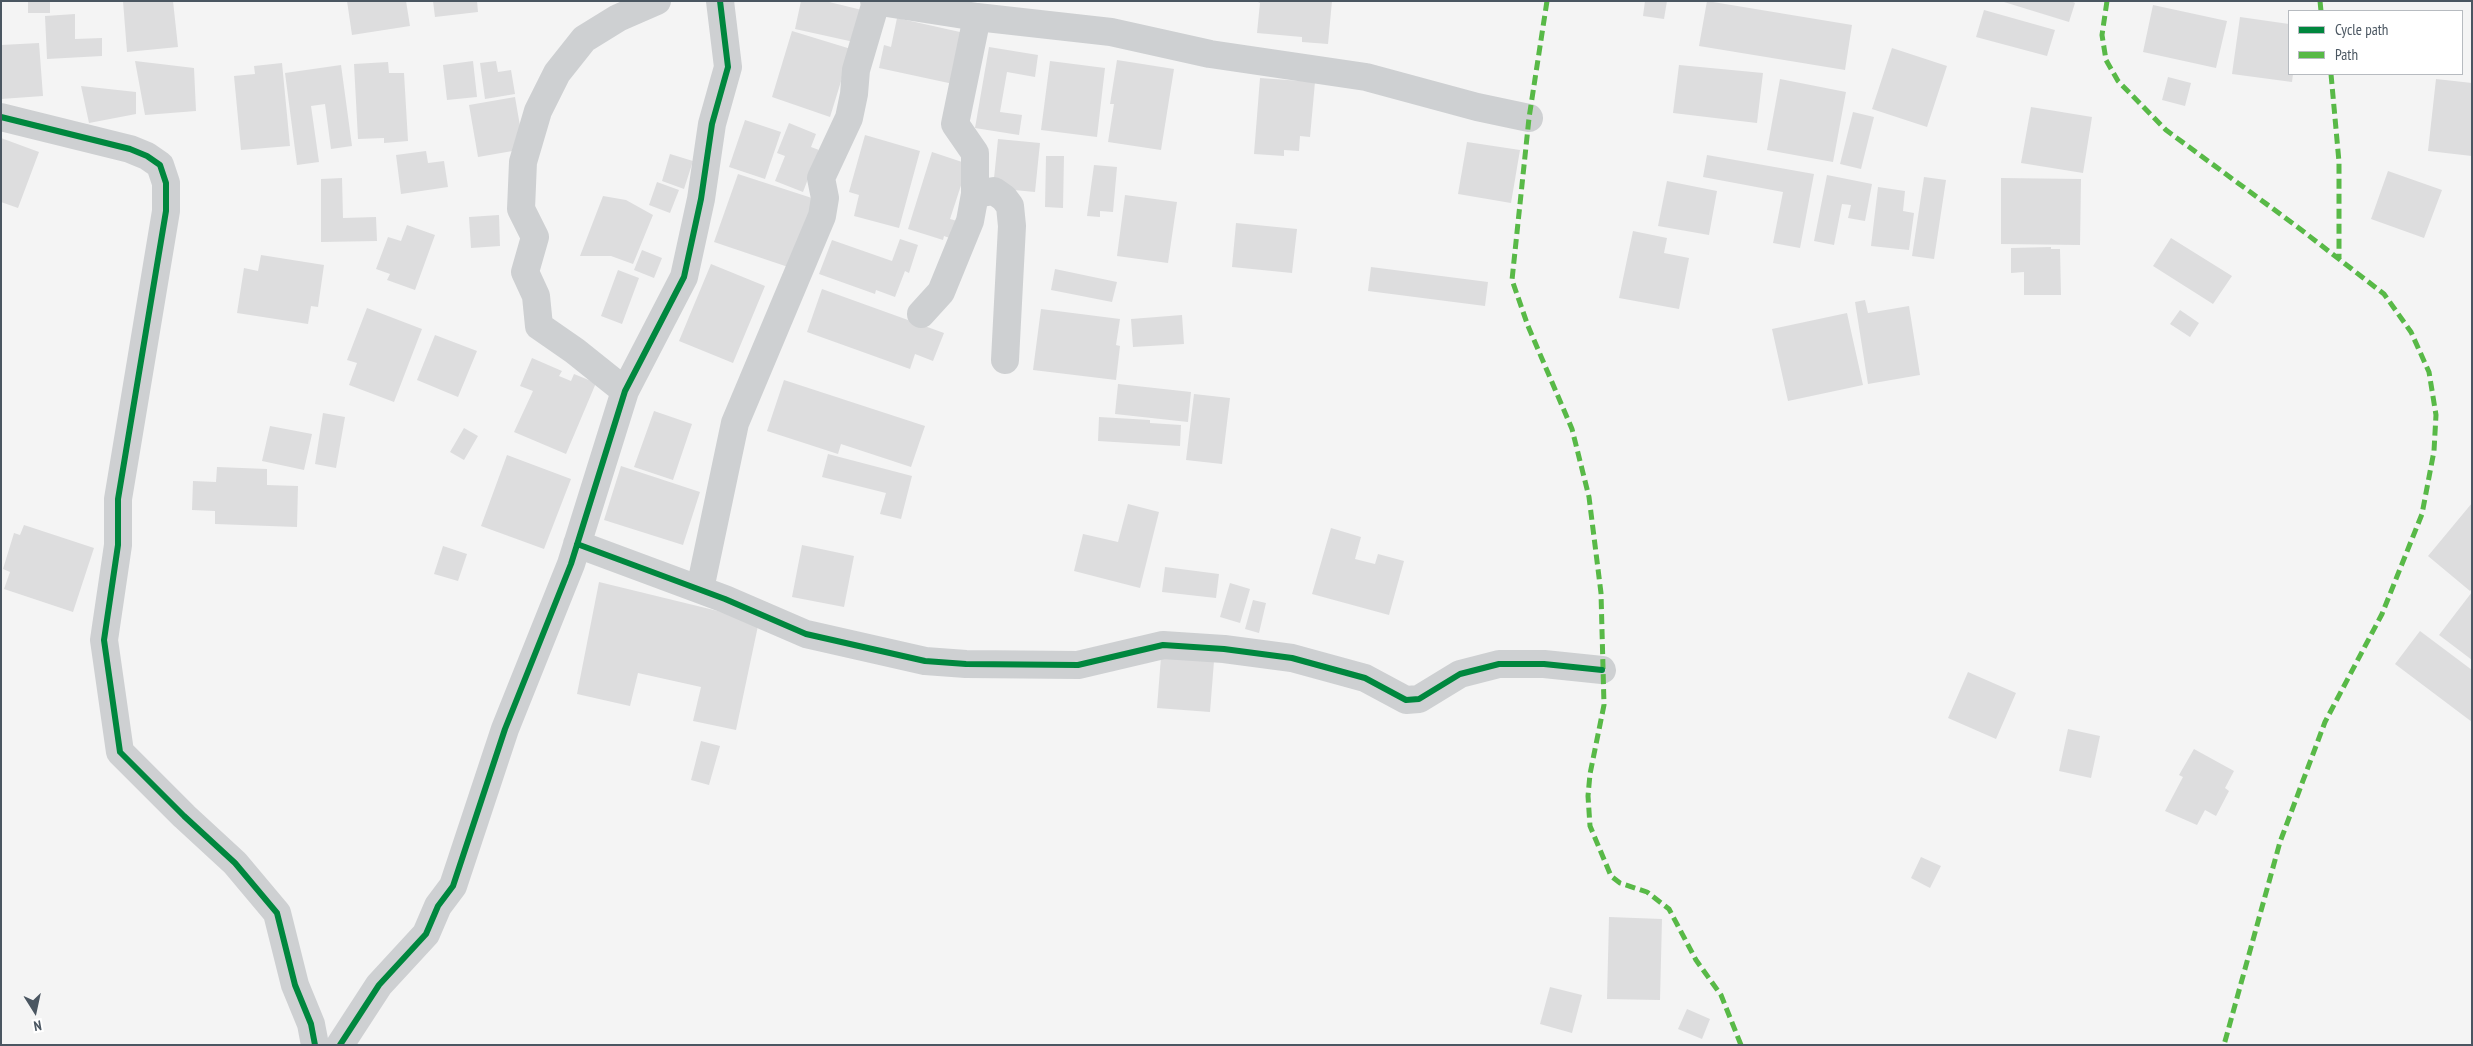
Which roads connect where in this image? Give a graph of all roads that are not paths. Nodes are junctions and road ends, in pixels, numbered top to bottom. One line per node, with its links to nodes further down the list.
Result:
1 (657, 1): 10 (street)
2 (720, 1): 10 (street)
3 (875, 2): 4 (street); 12 (street)
4 (977, 17): 6 (street); 7 (street)
5 (1, 117): 14 (street)
6 (1529, 118)
7 (974, 194): 8 (street); 9 (street)
8 (921, 314)
9 (1005, 360)
10 (625, 391): 11 (street)
11 (577, 544): 12 (street); 15 (street)
12 (700, 589): 13 (street)
13 (1602, 670)
14 (315, 1045)
15 (340, 1045)

